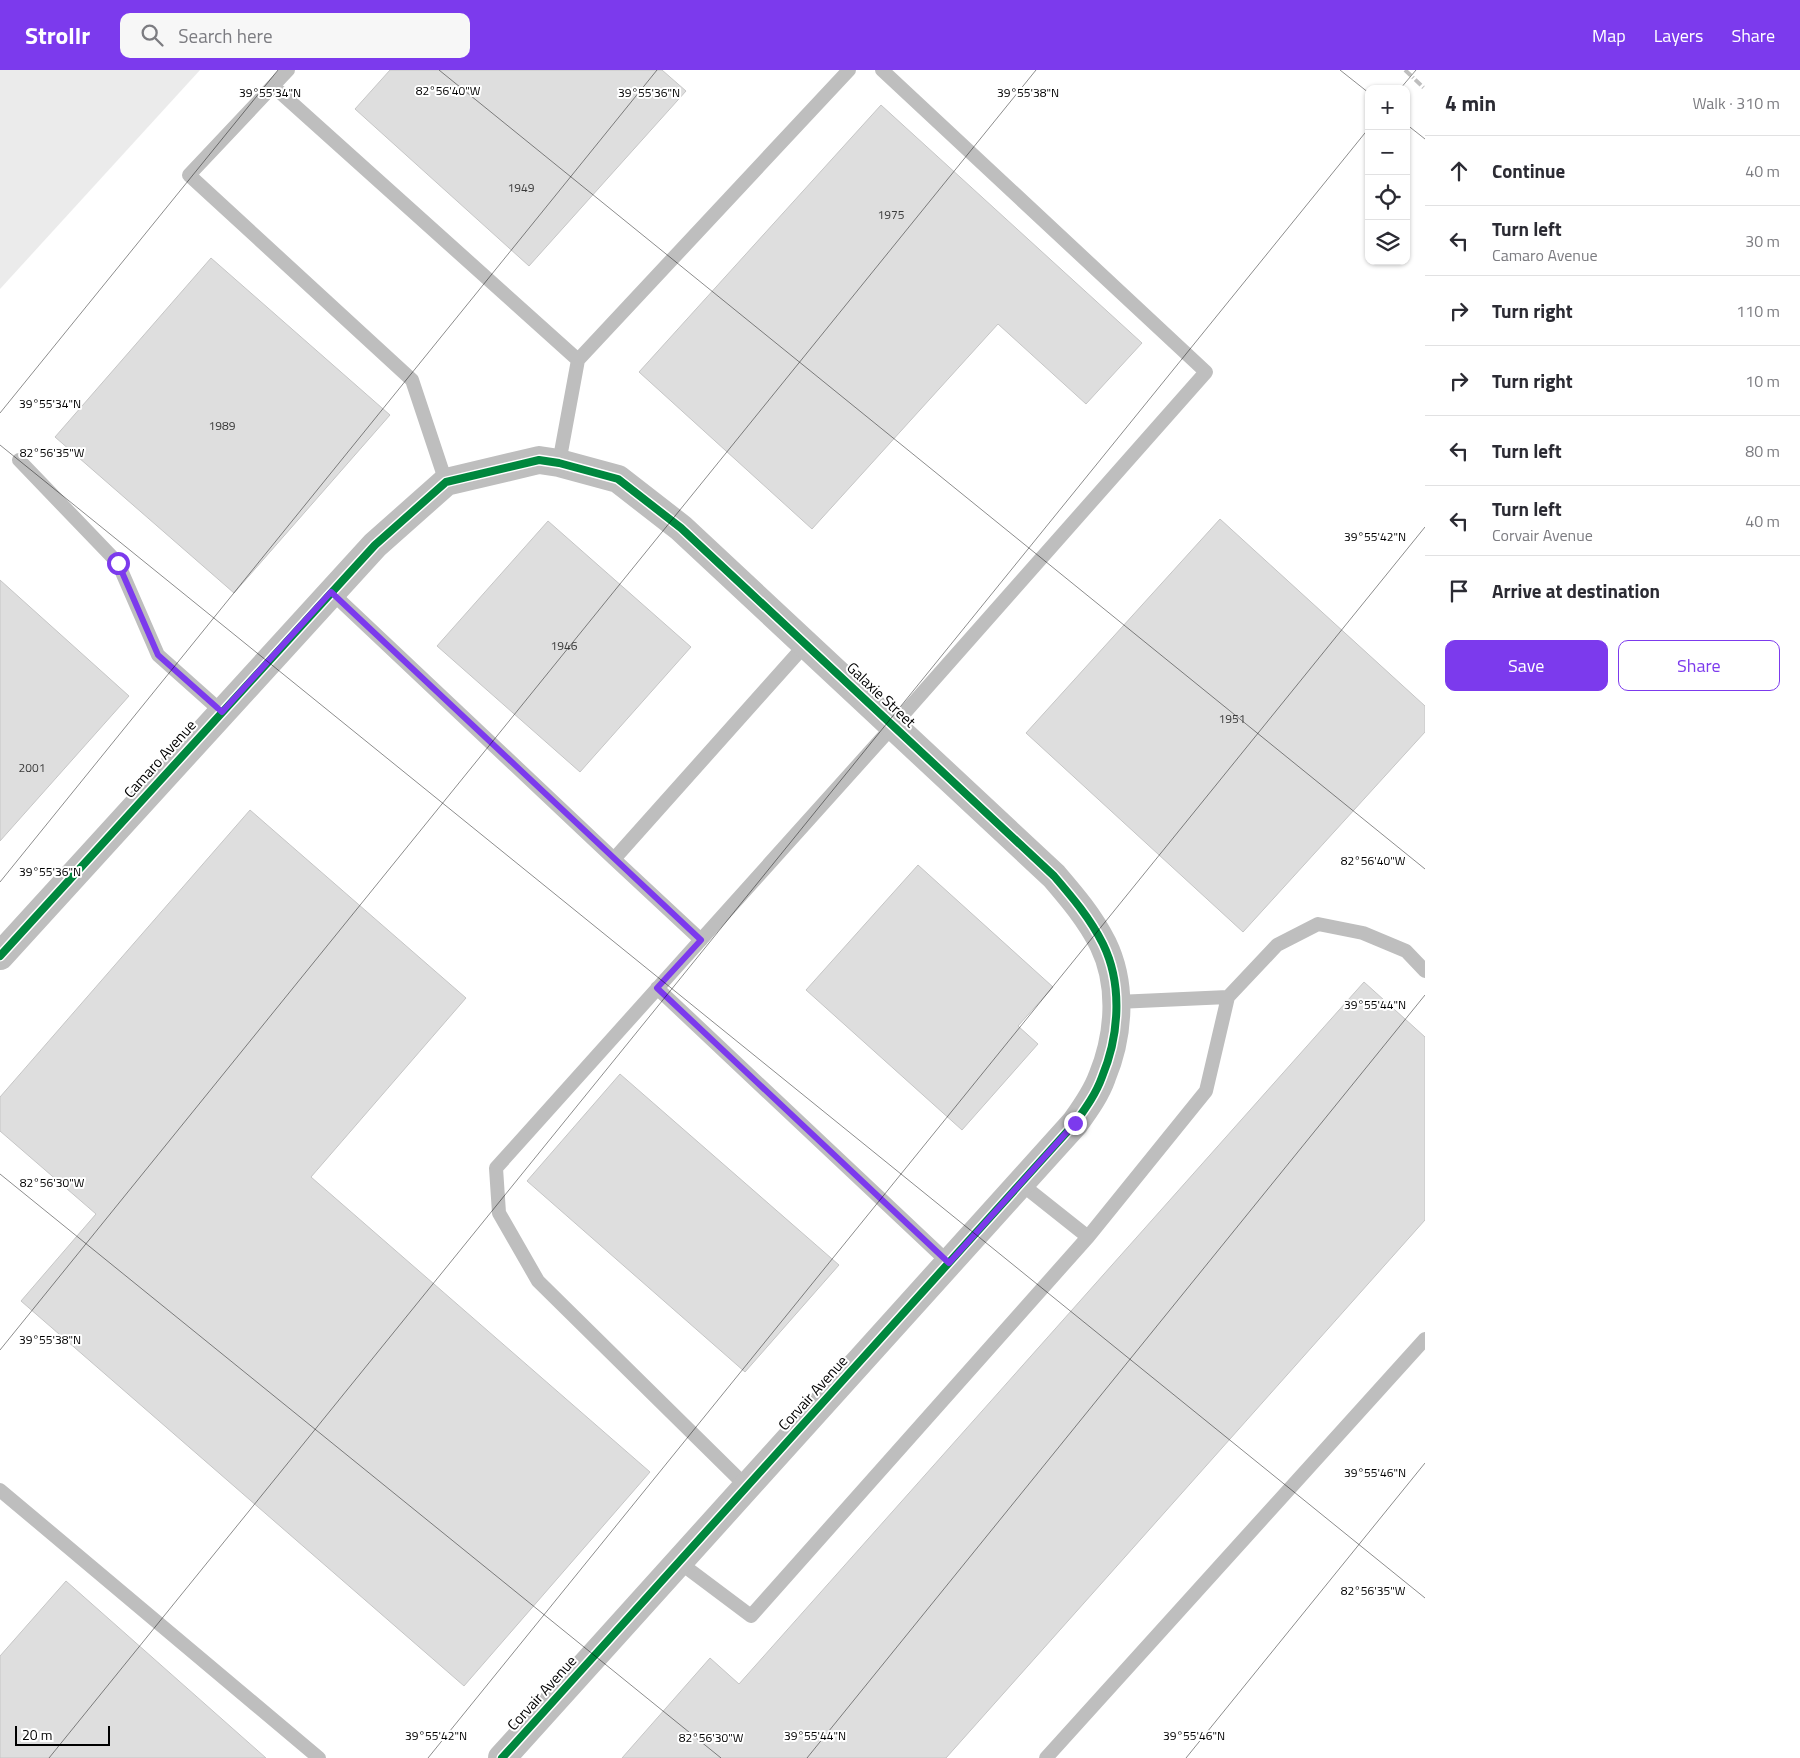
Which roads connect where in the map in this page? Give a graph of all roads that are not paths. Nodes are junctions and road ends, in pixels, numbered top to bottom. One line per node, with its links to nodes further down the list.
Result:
1 (288, 70): 4 (lane)
2 (849, 70): 5 (lane)
3 (882, 70): 12 (lane)
4 (274, 86): 5 (lane); 8 (lane)
5 (578, 360): 7 (lane)
6 (19, 460): 11 (lane)
7 (549, 462): 8 (street, Camaro Avenue); 10 (street, Galaxie Street)
8 (446, 482): 9 (street, Camaro Avenue)
9 (331, 592): 11 (street, Camaro Avenue); 13 (lane)
10 (806, 644): 12 (street, Galaxie Street); 13 (lane)
11 (222, 712): 15 (street, Camaro Avenue)
12 (893, 726): 14 (lane); 19 (street, Galaxie Street)
13 (614, 859): 14 (lane)
14 (701, 940): 17 (lane)
15 (0, 956)
16 (1425, 971): 18 (lane)
17 (657, 988): 22 (lane); 24 (lane)
18 (1228, 997): 19 (lane); 21 (lane)
19 (1116, 1015): 20 (street, Corvair Avenue)
20 (1020, 1183): 21 (lane); 22 (street, Corvair Avenue)
21 (1088, 1237): 26 (lane)
22 (949, 1263): 24 (street, Corvair Avenue)
23 (1425, 1339): 29 (lane)
24 (747, 1487): 26 (street, Corvair Avenue)
25 (0, 1490): 27 (lane)
26 (679, 1562): 28 (street, Corvair Avenue)
27 (319, 1758)
28 (502, 1758)
29 (1046, 1758)

